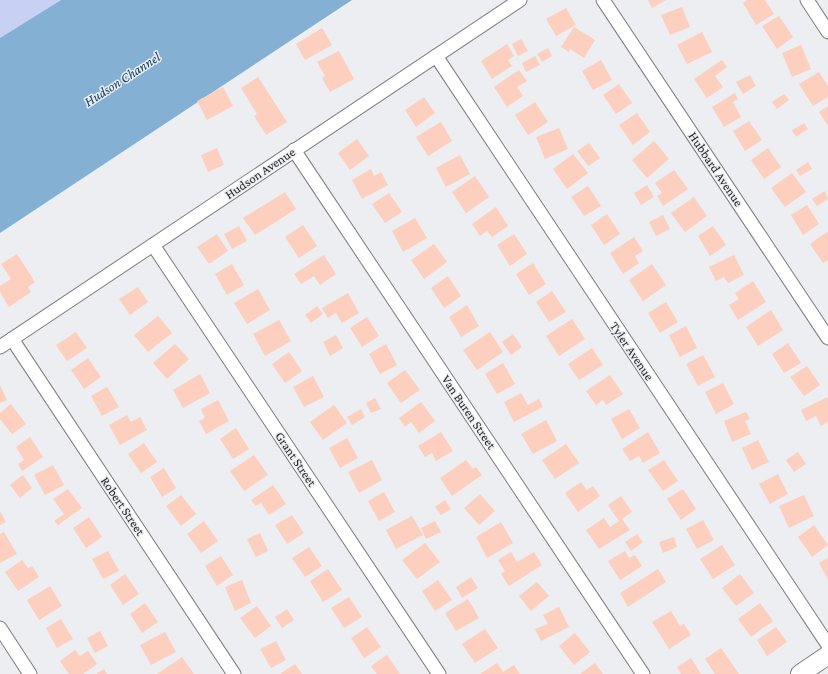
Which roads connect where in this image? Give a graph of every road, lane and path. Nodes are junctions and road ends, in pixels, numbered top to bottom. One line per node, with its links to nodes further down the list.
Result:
1 (520, 0): 5 (street, Hudson Avenue)
2 (603, 0): 8 (street, Hubbard Avenue)
3 (807, 0): 4 (street)
4 (828, 32)
5 (436, 56): 6 (street, Hudson Avenue); 12 (street, Tyler Avenue)
6 (294, 150): 7 (street, Hudson Avenue); 17 (street, Van Buren Street)
7 (153, 245): 9 (street, Hudson Avenue); 16 (street, Grant Street)
8 (828, 338)
9 (12, 339): 10 (street, Hudson Avenue); 15 (street, Robert Street)
10 (0, 347)
11 (0, 628): 14 (street)
12 (828, 645)
13 (828, 655): 18 (street)
14 (30, 674)
15 (234, 674)
16 (438, 674)
17 (643, 674)
18 (800, 674)

